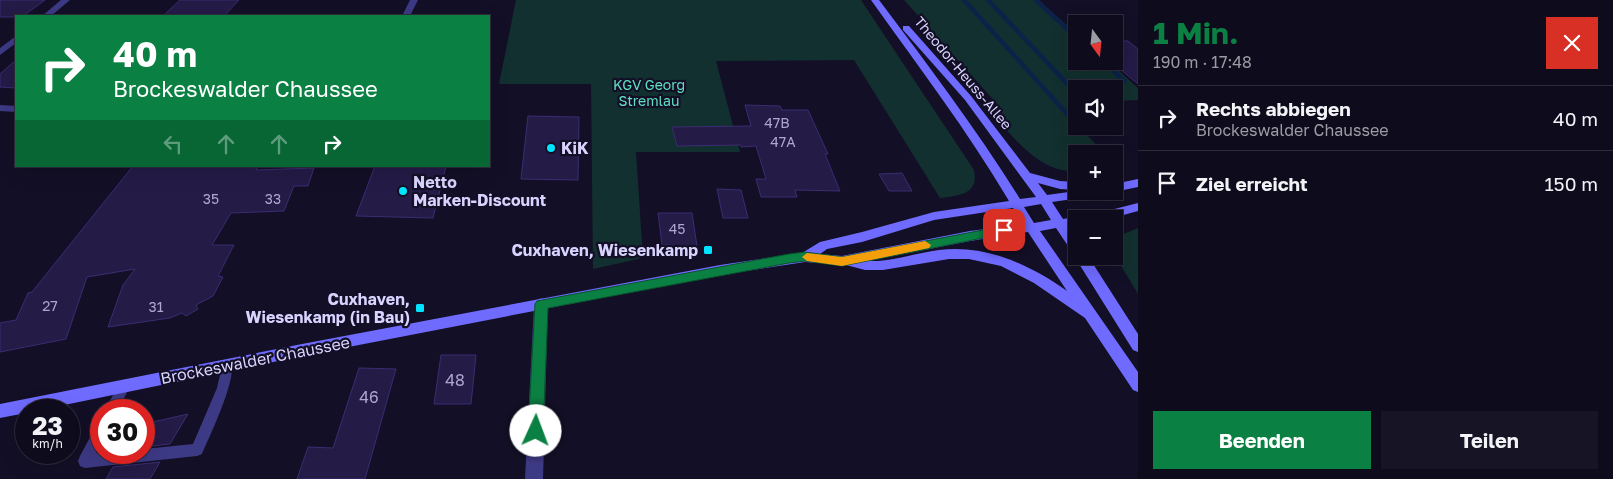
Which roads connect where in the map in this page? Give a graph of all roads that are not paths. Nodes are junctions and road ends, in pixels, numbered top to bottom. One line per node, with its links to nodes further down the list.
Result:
1 (66, 0): 5 (street)
2 (414, 0): 6 (street)
3 (875, 0): 19 (street, Theodor-Heuss-Allee)
4 (883, 0): 11 (street, Theodor-Heuss-Allee)
5 (47, 15)
6 (406, 15)
7 (15, 40): 8 (street)
8 (0, 52)
9 (0, 108): 10 (street)
10 (15, 109)
11 (1026, 176): 15 (street); 18 (street, Theodor-Heuss-Allee)
12 (1138, 176): 13 (street)
13 (1123, 178)
14 (1138, 183): 16 (street)
15 (1068, 186)
16 (1123, 186)
17 (1068, 197): 18 (street, Brockeswalder Chaussee)
18 (1045, 201): 19 (street, Brockeswalder Chaussee); 22 (street, Theodor-Heuss-Allee)
19 (1018, 204): 24 (street, Theodor-Heuss-Allee); 26 (street, Brockeswalder Chaussee)
20 (1138, 207): 21 (street)
21 (1123, 211)
22 (1057, 219): 23 (street, Brockeswalder Chaussee); 24 (street, Brockeswalder Chaussee); 25 (street, Theodor-Heuss-Allee)
23 (1068, 220)
24 (1028, 221): 27 (street, Brockeswalder Chaussee); 30 (street, Theodor-Heuss-Allee)
25 (1068, 236)
26 (805, 257): 27 (street, Brockeswalder Chaussee); 29 (street, Brockeswalder Chaussee)
27 (842, 261): 30 (street)
28 (1087, 265): 31 (street)
29 (542, 304): 32 (street, Brockeswalder Chaussee); 40 (street)
30 (1096, 321): 33 (street, Theodor-Heuss-Allee)
31 (1138, 346)
32 (227, 366): 34 (street, Brockeswalder Chaussee); 38 (lane)
33 (1138, 385)
34 (124, 386): 35 (lane); 36 (street, Brockeswalder Chaussee)
35 (118, 399)
36 (0, 411)
37 (90, 451): 39 (lane)
38 (155, 454)
39 (90, 461)
40 (534, 479)

